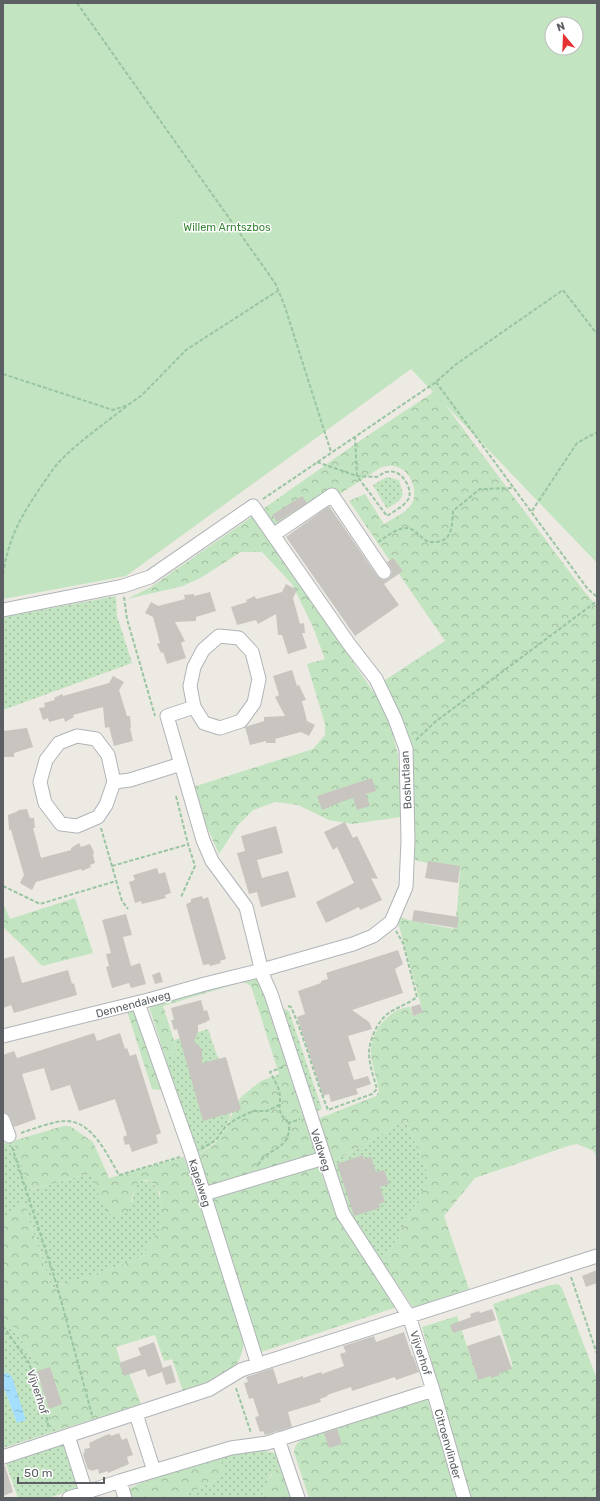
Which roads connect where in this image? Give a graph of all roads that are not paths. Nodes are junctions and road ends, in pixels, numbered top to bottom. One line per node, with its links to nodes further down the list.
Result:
1 (273, 535): 2 (lane); 3 (lane, Boshutlaan); 7 (lane, Boshutlaan)
2 (384, 572)
3 (3, 610)
4 (194, 707): 4 (lane); 5 (lane, Veldweg)
5 (175, 766): 6 (lane); 7 (lane, Veldweg)
6 (114, 782): 6 (lane)
7 (262, 970): 8 (lane, Dennendalweg); 12 (lane, Veldweg)
8 (138, 1003): 9 (lane, Dennendalweg); 13 (lane, Kapelweg)
9 (3, 1036)
10 (3, 1120): 11 (lane)
11 (9, 1136)
12 (324, 1158): 13 (lane); 15 (lane, Veldweg)
13 (204, 1194): 16 (lane, Kapelweg)
14 (597, 1256): 15 (lane)
15 (409, 1316): 16 (lane, Vijverhof); 17 (lane, Vijverhof)
16 (258, 1365): 18 (lane, Vijverhof)
17 (433, 1390): 20 (lane, Vijverhof); 28 (lane, Citroenvlinder)
18 (136, 1414): 19 (lane, Vijverhof); 22 (lane)
19 (68, 1436): 21 (lane, Vijverhof); 24 (lane)
20 (278, 1439): 22 (lane, Vijverhof); 27 (lane)
21 (3, 1457)
22 (154, 1471): 23 (lane, Vijverhof)
23 (120, 1481): 24 (lane, Vijverhof); 26 (lane)
24 (86, 1492): 25 (lane, Vijverhof)
25 (69, 1498)
26 (125, 1498)
27 (298, 1498)
28 (464, 1498)

